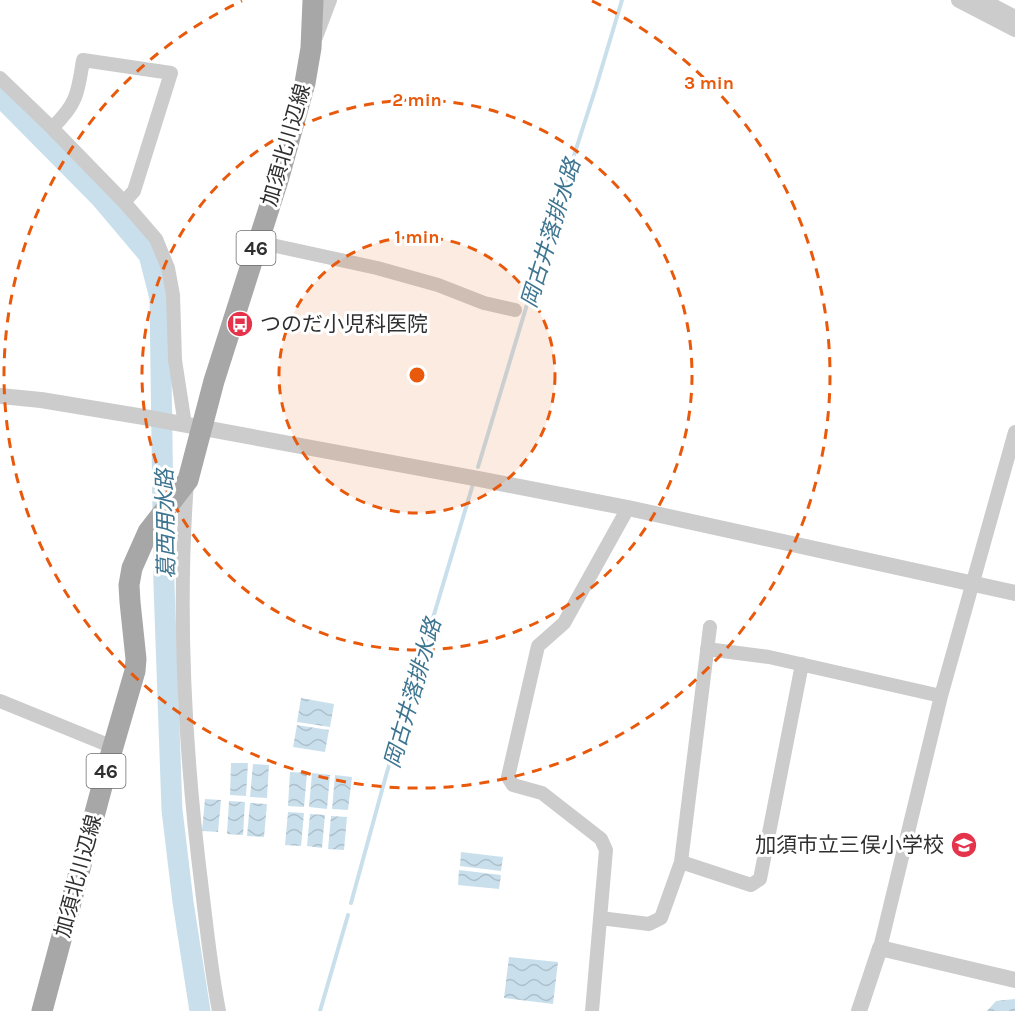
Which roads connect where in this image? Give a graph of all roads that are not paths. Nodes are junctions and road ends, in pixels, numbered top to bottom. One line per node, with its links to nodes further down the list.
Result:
1 (313, 0): 7 (main road, 加須北川辺線 / 46)
2 (330, 0): 7 (street)
3 (959, 0): 6 (street)
4 (983, 0): 5 (street)
5 (1015, 17)
6 (1015, 29)
7 (311, 48): 11 (main road, 加須北川辺線 / 46)
8 (0, 78): 9 (street)
9 (52, 128): 10 (street); 10 (street)
10 (123, 202): 14 (street)
11 (258, 242): 12 (street); 14 (main road, 加須北川辺線 / 46)
12 (515, 310)
13 (0, 396): 14 (street)
14 (193, 427): 16 (main road, 加須北川辺線 / 46); 17 (street)
15 (1015, 432): 18 (street)
16 (183, 486): 25 (main road, 加須北川辺線 / 46); 31 (street)
17 (628, 508): 18 (street); 27 (street)
18 (972, 584): 19 (street); 23 (street)
19 (1015, 593)
20 (710, 627): 21 (street)
21 (707, 649): 22 (street); 26 (street)
22 (802, 664): 23 (street); 26 (street)
23 (941, 696): 28 (street)
24 (0, 701): 25 (street)
25 (113, 747): 30 (main road, 加須北川辺線 / 46)
26 (681, 862): 27 (street)
27 (600, 918): 32 (street)
28 (880, 948): 29 (street); 33 (street)
29 (1015, 980)
30 (42, 1011)
31 (219, 1011)
32 (592, 1011)
33 (859, 1011)

